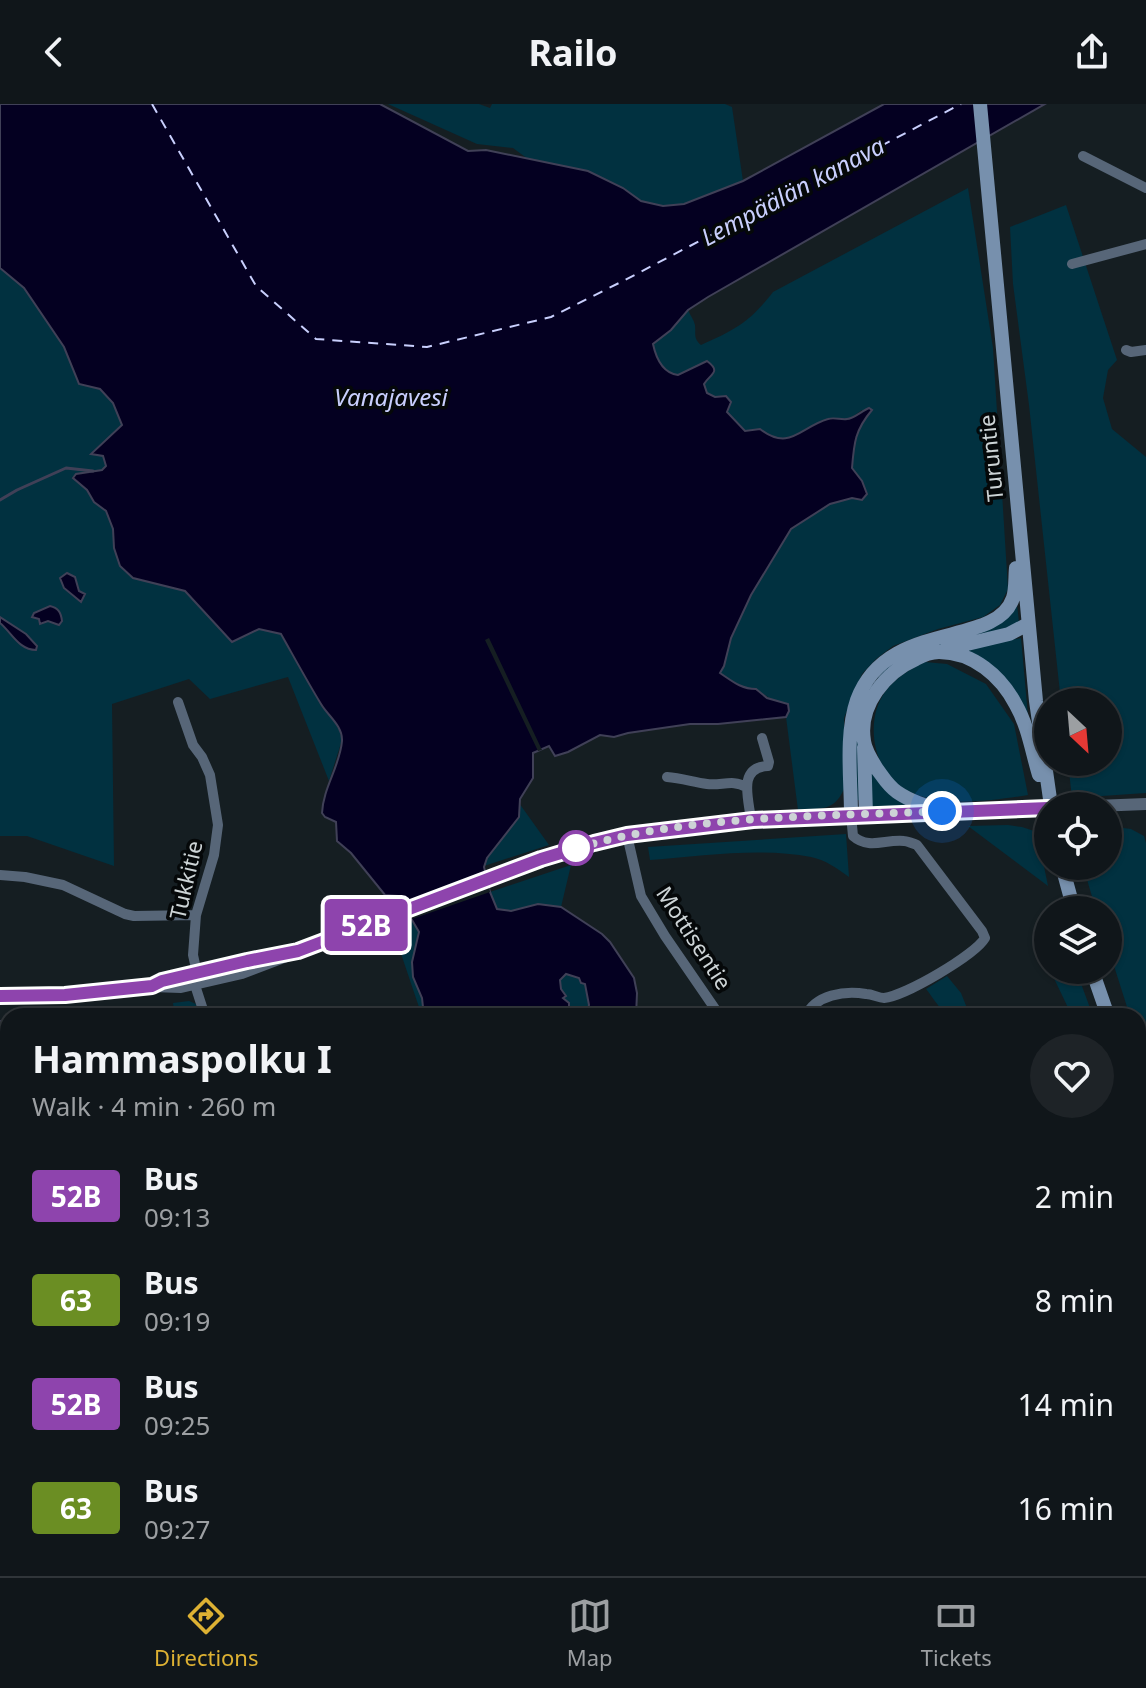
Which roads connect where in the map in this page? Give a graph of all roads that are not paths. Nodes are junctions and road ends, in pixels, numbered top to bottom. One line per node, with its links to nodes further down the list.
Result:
1 (980, 104): 8 (main road, Turuntie)
2 (1083, 156): 3 (street)
3 (1146, 188)
4 (1146, 244): 5 (street)
5 (1072, 264)
6 (1126, 350): 7 (street)
7 (1146, 350)
8 (1016, 483): 9 (main road, Turuntie); 22 (main road)
9 (1028, 624): 10 (main road); 17 (main road, Turuntie)
10 (938, 651): 13 (main road); 16 (main road)
11 (178, 702): 26 (street, Tukkitie)
12 (762, 738): 15 (street)
13 (864, 742): 21 (main road); 22 (main road)
14 (667, 777): 15 (street)
15 (746, 787): 23 (street)
16 (1045, 792)
17 (1047, 792)
18 (1146, 804): 19 (street)
19 (1122, 805)
20 (1034, 808): 21 (street, bridge)
21 (942, 811): 22 (street)
22 (859, 815): 23 (street); 32 (street)
23 (751, 820): 24 (street)
24 (627, 835): 27 (street); 31 (street, Mottisentie)
25 (0, 875): 26 (street)
26 (196, 915): 27 (street, Tukkitie)
27 (196, 979): 29 (street); 30 (street, Tukkitie)
28 (1097, 984): 33 (main road)
29 (0, 996)
30 (203, 1008)
31 (714, 1008)
32 (810, 1008)
33 (1105, 1008)

